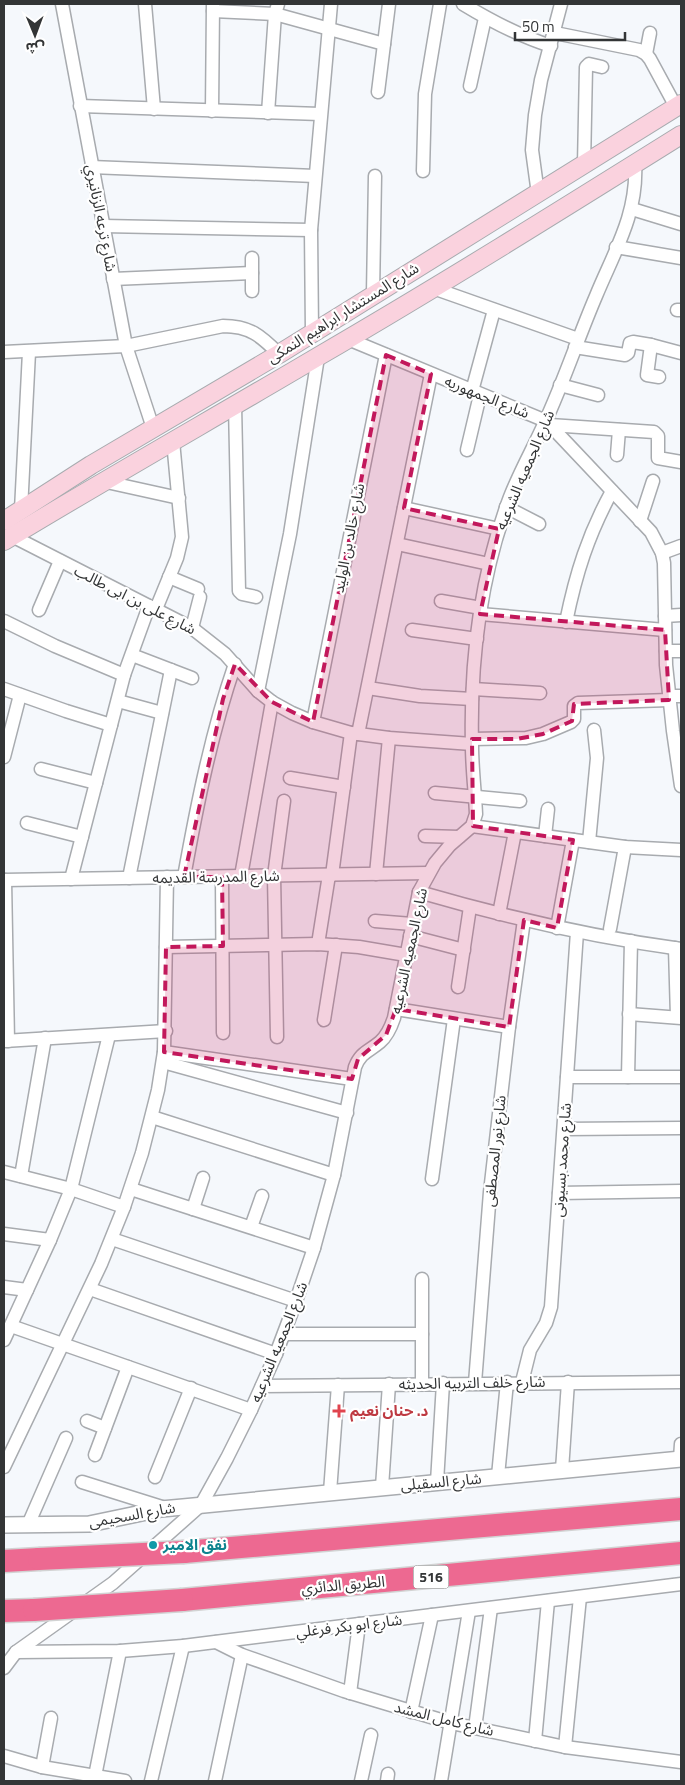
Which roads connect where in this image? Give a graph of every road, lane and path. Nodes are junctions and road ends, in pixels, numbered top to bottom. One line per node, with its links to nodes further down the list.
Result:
1 (62, 4): 20 (street, شارع ترعه الزنانيري)
2 (145, 4): 22 (street)
3 (331, 4): 11 (street)
4 (389, 4): 14 (street)
5 (440, 4): 30 (street)
6 (463, 4): 10 (street)
7 (561, 4): 12 (street)
8 (213, 7): 9 (street); 23 (street)
9 (276, 9): 11 (street); 24 (street)
10 (479, 11): 15 (street); 18 (street)
11 (328, 28): 14 (street); 25 (street)
12 (554, 33): 15 (street); 16 (street)
13 (650, 33): 16 (street)
14 (384, 44): 19 (street)
15 (550, 46): 33 (street)
16 (646, 54): 21 (street)
17 (602, 67): 28 (street)
18 (470, 86)
19 (378, 92)
20 (80, 106): 22 (street); 29 (street, شارع ترعه الزنانيري)
21 (679, 106): 28 (main road, شارع المستشار ابراهيم النمكى)
22 (154, 109): 23 (street)
23 (212, 111): 24 (street)
24 (268, 112): 25 (street)
25 (320, 114): 31 (street)
26 (681, 135): 27 (main road, شارع المستشار ابراهيم النمكى)
27 (635, 164): 34 (street, شارع الجمعيه الشرعيه); 43 (main road, شارع المستشار ابراهيم النمكى)
28 (584, 165): 33 (main road, شارع المستشار ابراهيم النمكى)
29 (91, 167): 31 (street); 36 (street, شارع ترعه الزنانيري)
30 (422, 171)
31 (315, 176): 37 (street)
32 (375, 176): 45 (street)
33 (538, 194): 45 (main road, شارع المستشار ابراهيم النمكى)
34 (632, 209): 35 (street); 38 (street, شارع الجمعيه الشرعيه)
35 (681, 224)
36 (102, 226): 37 (street); 42 (street, شارع ترعه الزنانيري)
37 (311, 230): 47 (street)
38 (616, 246): 40 (street); 49 (street, شارع الجمعيه الشرعيه)
39 (252, 258): 41 (street)
40 (681, 258)
41 (252, 273): 42 (street); 44 (street)
42 (113, 279): 51 (street, شارع ترعه الزنانيري)
43 (433, 288): 46 (street); 48 (main road, شارع المستشار ابراهيم النمكى)
44 (252, 291)
45 (373, 294): 47 (main road, شارع المستشار ابراهيم النمكى)
46 (494, 310): 49 (street); 61 (street)
47 (312, 333): 55 (main road, شارع المستشار ابراهيم النمكى)
48 (348, 339): 56 (street, شارع الجمهوريه); 57 (main road, شارع المستشار ابراهيم النمكى)
49 (576, 343): 50 (street); 60 (street, شارع الجمعيه الشرعيه)
50 (651, 345): 54 (street); 59 (street)
51 (126, 346): 53 (street); 55 (street); 65 (street, شارع ترعه الزنانيري)
52 (4, 352): 53 (street)
53 (28, 352): 78 (street)
54 (681, 352)
55 (279, 354): 65 (main road, شارع المستشار ابراهيم النمكى)
56 (386, 355): 58 (street, شارع الجمهوريه); 119 (street, شارع خالد بن الوليد)
57 (318, 357): 63 (main road, شارع المستشار ابراهيم النمكى); 111 (street)
58 (431, 374): 61 (street, شارع الجمهوريه); 77 (street)
59 (659, 377)
60 (560, 386): 62 (street); 64 (street, شارع الجمعيه الشرعيه)
61 (476, 393): 64 (street, شارع الجمهوريه); 68 (street)
62 (598, 395)
63 (235, 405): 67 (main road, شارع المستشار ابراهيم النمكى); 89 (street)
64 (548, 423): 66 (street); 74 (street, شارع الجمهوريه); 76 (street, شارع الجمعيه الشرعيه)
65 (153, 428): 71 (main road, شارع المستشار ابراهيم النمكى)
66 (620, 430): 69 (street); 70 (street)
67 (173, 441): 72 (main road, شارع المستشار ابراهيم النمكى); 75 (street)
68 (467, 450)
69 (616, 455)
70 (681, 462)
71 (92, 464): 72 (main road); 78 (main road, شارع المستشار ابراهيم النمكى)
72 (102, 481): 75 (street); 82 (main road, شارع المستشار ابراهيم النمكى)
73 (653, 482): 79 (street)
74 (612, 491): 79 (street, شارع الجمهوريه); 97 (street)
75 (180, 498): 88 (street)
76 (506, 507): 80 (street); 81 (street, شارع الجمعيه الشرعيه)
77 (404, 508): 81 (street); 83 (street)
78 (21, 510): 82 (main road, شارع المستشار ابراهيم النمكى)
79 (640, 521): 85 (street, شارع الجمهوريه)
80 (539, 524)
81 (499, 529): 87 (street, شارع الجمعيه الشرعيه)
82 (6, 533): 86 (street, شارع على بن ابى طالب)
83 (397, 544): 87 (street); 110 (street)
84 (681, 546): 85 (street)
85 (662, 553): 95 (street)
86 (60, 561): 91 (street, شارع على بن ابى طالب); 92 (street)
87 (489, 564): 93 (street, شارع الجمعيه الشرعيه)
88 (169, 577): 91 (street); 98 (street)
89 (256, 597)
90 (441, 601): 93 (street)
91 (152, 607): 98 (street, شارع على بن ابى طالب); 104 (street)
92 (39, 610)
93 (480, 611): 97 (street); 101 (street, شارع الجمعيه الشرعيه)
94 (681, 615): 95 (street)
95 (664, 616): 100 (street)
96 (4, 621): 107 (street)
97 (566, 622): 100 (street)
98 (192, 628): 105 (street, شارع على بن ابى طالب)
99 (412, 630): 101 (street)
100 (664, 630): 102 (street)
101 (477, 640): 113 (street, شارع الجمعيه الشرعيه)
102 (666, 651): 103 (street); 115 (street)
103 (681, 651)
104 (132, 655): 106 (street); 107 (street)
105 (235, 664): 111 (street, شارع على بن ابى طالب); 153 (street)
106 (171, 670): 108 (street); 118 (street)
107 (124, 675): 116 (street)
108 (192, 678)
109 (4, 688): 114 (street)
110 (368, 688): 113 (street); 122 (street)
111 (258, 691): 117 (street, شارع على بن ابى طالب)
112 (540, 693): 113 (street)
113 (473, 694): 124 (street, شارع الجمعيه الشرعيه)
114 (20, 695): 120 (street); 125 (street)
115 (673, 697): 124 (street, شارع على بن ابى طالب); 129 (street)
116 (118, 701): 118 (street); 120 (street)
117 (272, 702): 119 (street, شارع على بن ابى طالب); 151 (street)
118 (162, 713): 154 (street)
119 (313, 722): 122 (street, شارع على بن ابى طالب)
120 (112, 725): 128 (street)
121 (594, 730): 144 (street)
122 (355, 733): 123 (street, شارع على بن ابى طالب); 130 (street)
123 (389, 738): 124 (street, شارع على بن ابى طالب); 148 (street)
124 (472, 741): 132 (street, شارع الجمعيه الشرعيه)
125 (4, 757)
126 (41, 770): 128 (street)
127 (290, 778): 130 (street)
128 (96, 783): 141 (street)
129 (681, 786)
130 (344, 787): 149 (street)
131 (435, 793): 132 (street)
132 (475, 796): 134 (street); 137 (street, شارع الجمعيه الشرعيه)
133 (284, 801): 152 (street)
134 (520, 801)
135 (547, 808): 140 (street)
136 (27, 823): 141 (street)
137 (472, 826): 138 (street); 142 (street, شارع الجمعيه الشرعيه)
138 (515, 832): 140 (street); 160 (street)
139 (426, 836): 142 (street)
140 (545, 836): 143 (street)
141 (82, 837): 156 (street)
142 (460, 837): 147 (street, شارع الجمعيه الشرعيه)
143 (574, 840): 144 (street); 163 (street)
144 (589, 842): 145 (street)
145 (625, 847): 146 (street); 165 (street)
146 (681, 850)
147 (428, 873): 148 (street, شارع المدرسة القديمه); 158 (street, شارع الجمعيه الشرعيه)
148 (376, 874): 149 (street, شارع المدرسة القديمه)
149 (330, 875): 152 (street, شارع المدرسة القديمه); 168 (street)
150 (222, 876): 151 (street, شارع المدرسة القديمه); 153 (street, شارع المدرسة القديمه); 169 (street)
151 (241, 876): 152 (street, شارع المدرسة القديمه)
152 (274, 876): 170 (street)
153 (184, 877): 155 (street, شارع المدرسة القديمه)
154 (129, 878): 155 (street, شارع المدرسة القديمه); 156 (street, شارع المدرسة القديمه)
155 (167, 878): 172 (street)
156 (71, 879): 157 (street, شارع المدرسة القديمه)
157 (4, 880): 188 (street)
158 (419, 892): 159 (street); 164 (street, شارع الجمعيه الشرعيه)
159 (470, 907): 160 (street); 174 (street)
160 (499, 914): 161 (street)
161 (524, 920): 163 (street); 182 (street, شارع نور المصطفى)
162 (375, 921): 164 (street)
163 (557, 928): 166 (street)
164 (411, 930): 174 (street); 175 (street, شارع الجمعيه الشرعيه)
165 (610, 930)
166 (577, 932): 167 (street); 190 (street, شارع محمد بسيونى)
167 (631, 941): 173 (street); 178 (street)
168 (318, 944): 170 (street); 171 (street)
169 (223, 946): 170 (street); 172 (street); 184 (street)
170 (276, 946): 186 (street)
171 (336, 946): 175 (street); 181 (street)
172 (166, 948): 183 (street)
173 (678, 948): 179 (street)
174 (464, 950): 176 (street)
175 (406, 955): 177 (street, شارع الجمعيه الشرعيه)
176 (458, 987)
177 (396, 1009): 180 (street); 193 (street, شارع الجمعيه الشرعيه)
178 (629, 1014): 179 (street); 191 (street)
179 (679, 1018)
180 (454, 1019): 182 (street); 202 (street)
181 (324, 1020)
182 (509, 1027): 232 (street, شارع نور المصطفى)
183 (166, 1032): 185 (street); 189 (street)
184 (223, 1033)
185 (109, 1035): 187 (street); 203 (street)
186 (277, 1037)
187 (45, 1038): 188 (street); 200 (street)
188 (6, 1041)
189 (164, 1057): 193 (street); 194 (street); 195 (street)
190 (568, 1077): 191 (street); 197 (street, شارع محمد بسيونى)
191 (628, 1077): 192 (street)
192 (681, 1077)
193 (352, 1079): 194 (street, شارع الجمعيه الشرعيه)
194 (346, 1113): 199 (street, شارع الجمعيه الشرعيه)
195 (152, 1117): 199 (street); 204 (street)
196 (681, 1128): 197 (street)
197 (564, 1129): 206 (street, شارع محمد بسيونى)
198 (4, 1172): 200 (street)
199 (334, 1175): 214 (street, شارع الجمعيه الشرعيه)
200 (20, 1176): 203 (street)
201 (203, 1178): 209 (street)
202 (432, 1179)
203 (71, 1189): 208 (street); 213 (street)
204 (131, 1189): 208 (street); 209 (street)
205 (681, 1191): 206 (street)
206 (559, 1193): 228 (street, شارع محمد بسيونى)
207 (262, 1196): 210 (street)
208 (124, 1207): 212 (street)
209 (193, 1208): 210 (street)
210 (251, 1227): 214 (street)
211 (4, 1234): 213 (street)
212 (112, 1239): 217 (street); 219 (street)
213 (50, 1240): 218 (street)
214 (314, 1248): 219 (street, شارع الجمعيه الشرعيه)
215 (422, 1279): 222 (street)
216 (4, 1287): 218 (street)
217 (90, 1289): 224 (street); 225 (street)
218 (27, 1290): 220 (street)
219 (296, 1301): 221 (street, شارع الجمعيه الشرعيه)
220 (10, 1326): 223 (street); 224 (street)
221 (284, 1334): 222 (street); 225 (street, شارع الجمعيه الشرعيه)
222 (422, 1334): 234 (street)
223 (4, 1339)
224 (64, 1344): 226 (street); 244 (street)
225 (276, 1354): 236 (street, شارع الجمعيه الشرعيه)
226 (128, 1366): 237 (street); 240 (street)
227 (507, 1382): 228 (street, شارع خلف التربيه الحديثه); 232 (street, شارع خلف التربيه الحديثه); 246 (street)
228 (522, 1382): 229 (street, شارع خلف التربيه الحديثه)
229 (568, 1382): 230 (street, شارع خلف التربيه الحديثه); 245 (street)
230 (681, 1382)
231 (443, 1383): 232 (street, شارع خلف التربيه الحديثه); 234 (street, شارع خلف التربيه الحديثه); 249 (street)
232 (475, 1383)
233 (389, 1384): 234 (street, شارع خلف التربيه الحديثه); 235 (street, شارع خلف التربيه الحديثه); 250 (street)
234 (422, 1384)
235 (338, 1385): 236 (street, شارع خلف التربيه الحديثه); 251 (street)
236 (262, 1386): 238 (street, شارع الجمعيه الشرعيه)
237 (190, 1388): 238 (street); 247 (street)
238 (252, 1410): 252 (street, شارع الجمعيه الشرعيه)
239 (87, 1421): 240 (street)
240 (105, 1428): 243 (street)
241 (66, 1438): 256 (street)
242 (681, 1454): 245 (street, شارع السقيلى)
243 (95, 1455)
244 (4, 1467)
245 (562, 1470): 246 (street, شارع السقيلى)
246 (498, 1476): 249 (street, شارع السقيلى)
247 (155, 1478)
248 (82, 1482): 253 (street)
249 (437, 1482): 250 (street, شارع السقيلى)
250 (382, 1487): 251 (street, شارع السقيلى)
251 (330, 1492): 252 (street, شارع السقيلى)
252 (201, 1505): 253 (street, شارع السحيمى); 270 (street, شارع الجمعيه الشرعيه)
253 (166, 1509): 256 (street, شارع السحيمى)
254 (681, 1509): 258 (highway, bridge)
255 (4, 1525): 256 (street, شارع السحيمى)
256 (28, 1525)
257 (681, 1553): 263 (highway, الطريق الدائري / 516, bridge)
258 (4, 1561)
259 (681, 1584): 260 (street, شارع ابو بكر فرغلي)
260 (580, 1597): 261 (street, شارع ابو بكر فرغلي); 280 (street)
261 (548, 1601): 262 (street, شارع ابو بكر فرغلي); 279 (street)
262 (491, 1608): 264 (street, شارع ابو بكر فرغلي); 277 (street)
263 (4, 1611)
264 (469, 1611): 265 (street, شارع ابو بكر فرغلي); 276 (street)
265 (432, 1615): 266 (street, شارع ابو بكر فرغلي); 274 (street)
266 (359, 1624): 267 (street, شارع ابو بكر فرغلي); 273 (street)
267 (216, 1642): 268 (street, شارع ابو بكر فرغلي); 271 (street, شارع كامل المشد)
268 (183, 1646): 269 (street, شارع ابو بكر فرغلي); 286 (street)
269 (120, 1651): 270 (street, شارع ابو بكر فرغلي); 284 (street)
270 (16, 1652): 272 (street, شارع الجمعيه الشرعيه)
271 (242, 1655): 273 (street, شارع كامل المشد); 287 (street)
272 (4, 1668)
273 (350, 1693): 274 (street, شارع كامل المشد)
274 (411, 1712): 276 (street, شارع كامل المشد)
275 (51, 1718): 283 (street)
276 (451, 1723): 277 (street, شارع كامل المشد); 289 (street)
277 (475, 1728): 279 (street, شارع كامل المشد)
278 (371, 1734): 288 (street)
279 (534, 1741): 280 (street, شارع كامل المشد)
280 (565, 1747): 282 (street, شارع كامل المشد)
281 (4, 1756): 283 (street)
282 (681, 1762)
283 (42, 1767): 284 (street)
284 (89, 1778): 285 (street)
285 (125, 1781)
286 (150, 1781)
287 (216, 1781)
288 (361, 1781)
289 (441, 1781)

